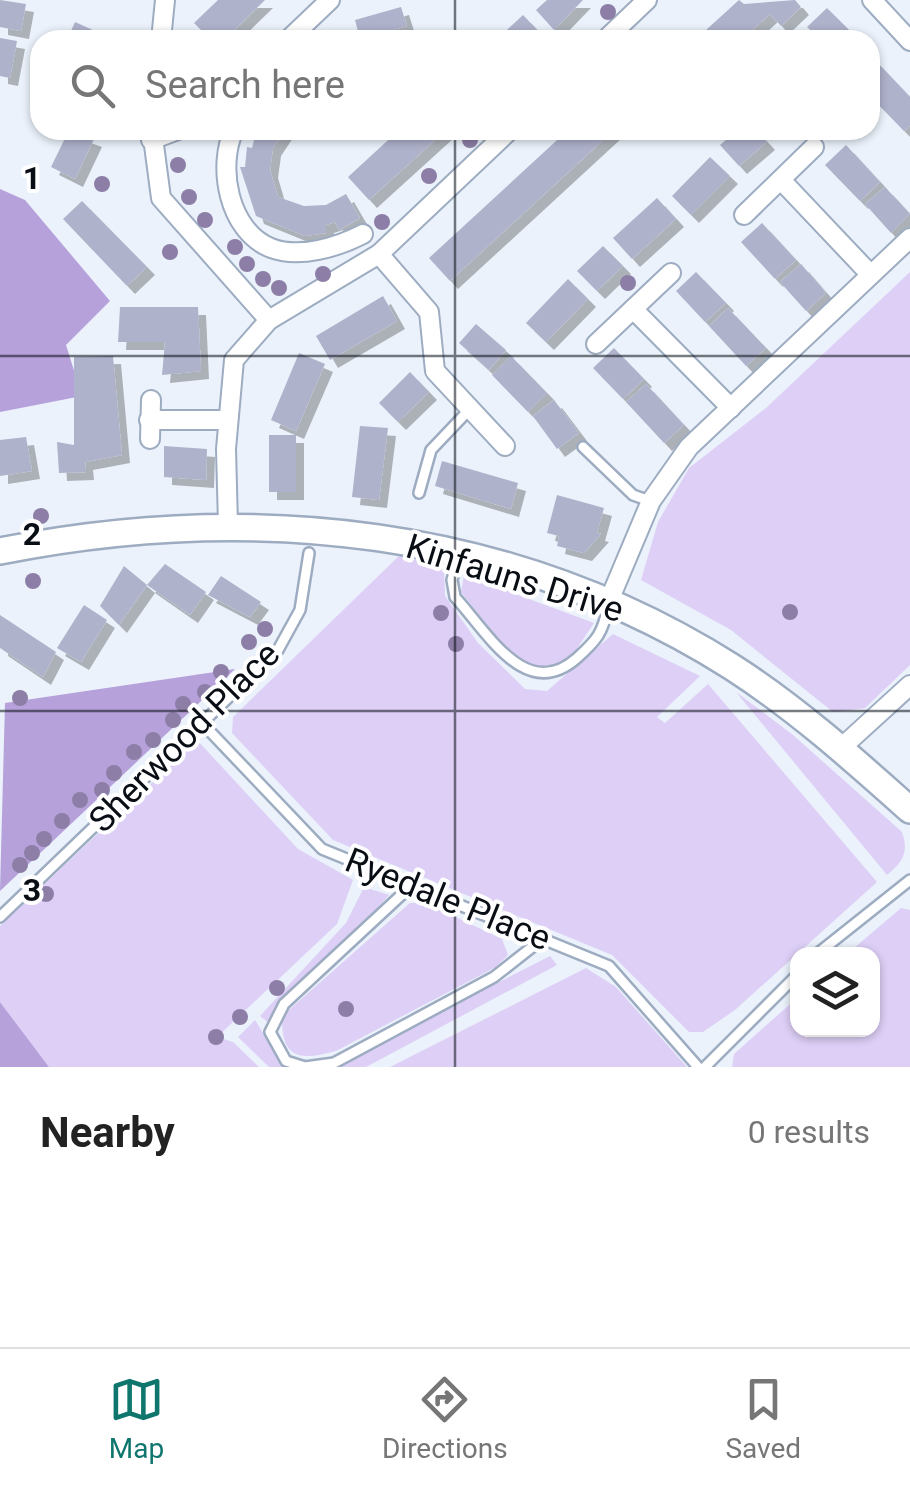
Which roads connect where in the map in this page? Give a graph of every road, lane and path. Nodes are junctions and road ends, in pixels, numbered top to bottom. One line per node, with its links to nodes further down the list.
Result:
1 (165, 0): 5 (street)
2 (330, 0): 6 (street)
3 (647, 0): 7 (street)
4 (872, 0): 8 (street)
5 (162, 30)
6 (298, 30)
7 (616, 30)
8 (910, 41)
9 (153, 140): 23 (street)
10 (227, 140): 17 (street)
11 (499, 140): 18 (street)
12 (814, 147): 13 (street)
13 (781, 180): 14 (street); 21 (street)
14 (744, 215)
15 (363, 234): 17 (street)
16 (910, 238): 21 (street)
17 (336, 248): 19 (street)
18 (378, 254): 19 (street); 27 (street)
19 (346, 273): 23 (street)
20 (671, 273): 22 (street)
21 (870, 274): 26 (street)
22 (633, 309): 24 (street); 26 (street)
23 (269, 320): 28 (street)
24 (596, 344)
25 (151, 400): 28 (street)
26 (731, 408): 32 (street)
27 (470, 410): 29 (street); 31 (lane)
28 (228, 420): 33 (street)
29 (505, 446)
30 (584, 447): 32 (lane)
31 (419, 493)
32 (651, 501): 38 (street)
33 (228, 525): 34 (street, Kinfauns Drive); 35 (street, Kinfauns Drive)
34 (314, 528): 36 (street, Kinfauns Drive); 37 (street, Sherwood Place)
35 (0, 551)
36 (459, 552): 38 (street, Kinfauns Drive); 38 (lane)
37 (310, 554): 40 (lane, Sherwood Place)
38 (608, 603): 41 (street, Kinfauns Drive)
39 (910, 685): 41 (street)
40 (202, 723): 44 (lane, Ryedale Place); 45 (lane, Sherwood Place)
41 (841, 748): 42 (street, Kinfauns Drive)
42 (910, 810)
43 (910, 880): 47 (lane)
44 (411, 886): 46 (lane, Ryedale Place); 46 (lane)
45 (0, 917)
46 (544, 937): 49 (lane, Ryedale Place)
47 (826, 947)
48 (790, 982): 49 (lane)
49 (701, 1067)

